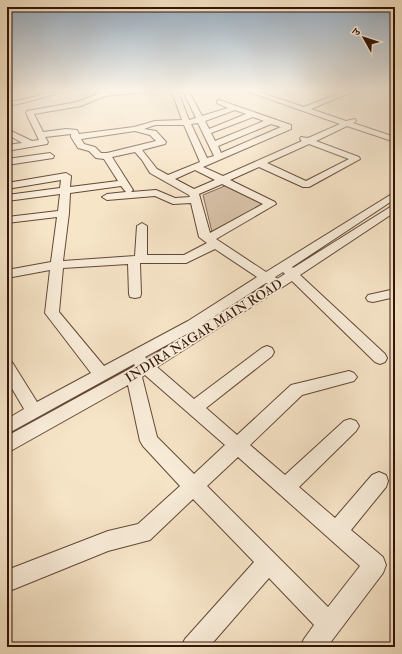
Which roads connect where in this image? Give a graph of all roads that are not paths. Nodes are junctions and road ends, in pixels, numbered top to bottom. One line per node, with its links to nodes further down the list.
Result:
1 (201, 120): 12 (street)
2 (33, 121): 13 (street)
3 (186, 121): 4 (street); 9 (street); 27 (street)
4 (193, 121)
5 (236, 121): 12 (street)
6 (271, 121): 10 (street); 19 (street)
7 (345, 121): 8 (street)
8 (349, 122): 14 (street); 16 (street); 17 (street)
9 (135, 129): 15 (street); 21 (street)
10 (282, 130): 17 (street); 24 (street)
11 (7, 131): 18 (street)
12 (207, 132): 19 (street)
13 (40, 135): 15 (street); 18 (street)
14 (395, 135)
15 (75, 136): 23 (street)
16 (395, 140)
17 (308, 141): 26 (street); 26 (street)
18 (30, 144): 20 (street)
19 (213, 145): 24 (street)
20 (7, 148)
21 (137, 148): 23 (street); 28 (street)
22 (50, 156): 25 (street)
23 (107, 156): 30 (street)
24 (219, 157): 27 (street)
25 (7, 162)
26 (259, 163): 29 (street)
27 (200, 165): 28 (street); 29 (street)
28 (167, 179): 34 (street)
29 (222, 180): 34 (street); 42 (street)
30 (124, 183): 32 (street); 33 (street)
31 (7, 186): 32 (street)
32 (65, 190): 37 (street); 39 (street)
33 (132, 195): 34 (street); 36 (street)
34 (195, 196): 42 (street)
35 (395, 196): 45 (street, INDIRA NAGAR MAIN ROAD)
36 (107, 197)
37 (7, 198)
38 (395, 207): 45 (street, INDIRA NAGAR MAIN ROAD)
39 (64, 213): 40 (street); 44 (street)
40 (7, 220)
41 (142, 226): 43 (street)
42 (211, 241): 43 (street); 47 (street)
43 (138, 259): 44 (street); 49 (street)
44 (56, 265): 46 (street); 55 (street)
45 (288, 270): 47 (street, INDIRA NAGAR MAIN ROAD); 52 (street)
46 (7, 274)
47 (271, 281): 54 (street, INDIRA NAGAR MAIN ROAD)
48 (395, 293): 50 (street)
49 (135, 294)
50 (373, 298)
51 (267, 352): 57 (street)
52 (380, 358)
53 (7, 366): 58 (street)
54 (139, 366): 55 (street, INDIRA NAGAR MAIN ROAD); 57 (street); 61 (street, INDIRA NAGAR MAIN ROAD); 64 (street)
55 (102, 375): 58 (street, INDIRA NAGAR MAIN ROAD)
56 (350, 376): 62 (street)
57 (194, 408): 62 (street)
58 (34, 412): 60 (street, INDIRA NAGAR MAIN ROAD)
59 (350, 426): 65 (street)
60 (7, 427)
61 (7, 445)
62 (238, 446): 64 (street); 65 (street)
63 (379, 481): 66 (street)
64 (194, 486): 67 (street); 68 (street)
65 (286, 487): 66 (street)
66 (337, 532): 69 (street)
67 (268, 562): 69 (street); 70 (street)
68 (7, 581)
69 (329, 624): 71 (street)
70 (193, 647)
71 (312, 647)

